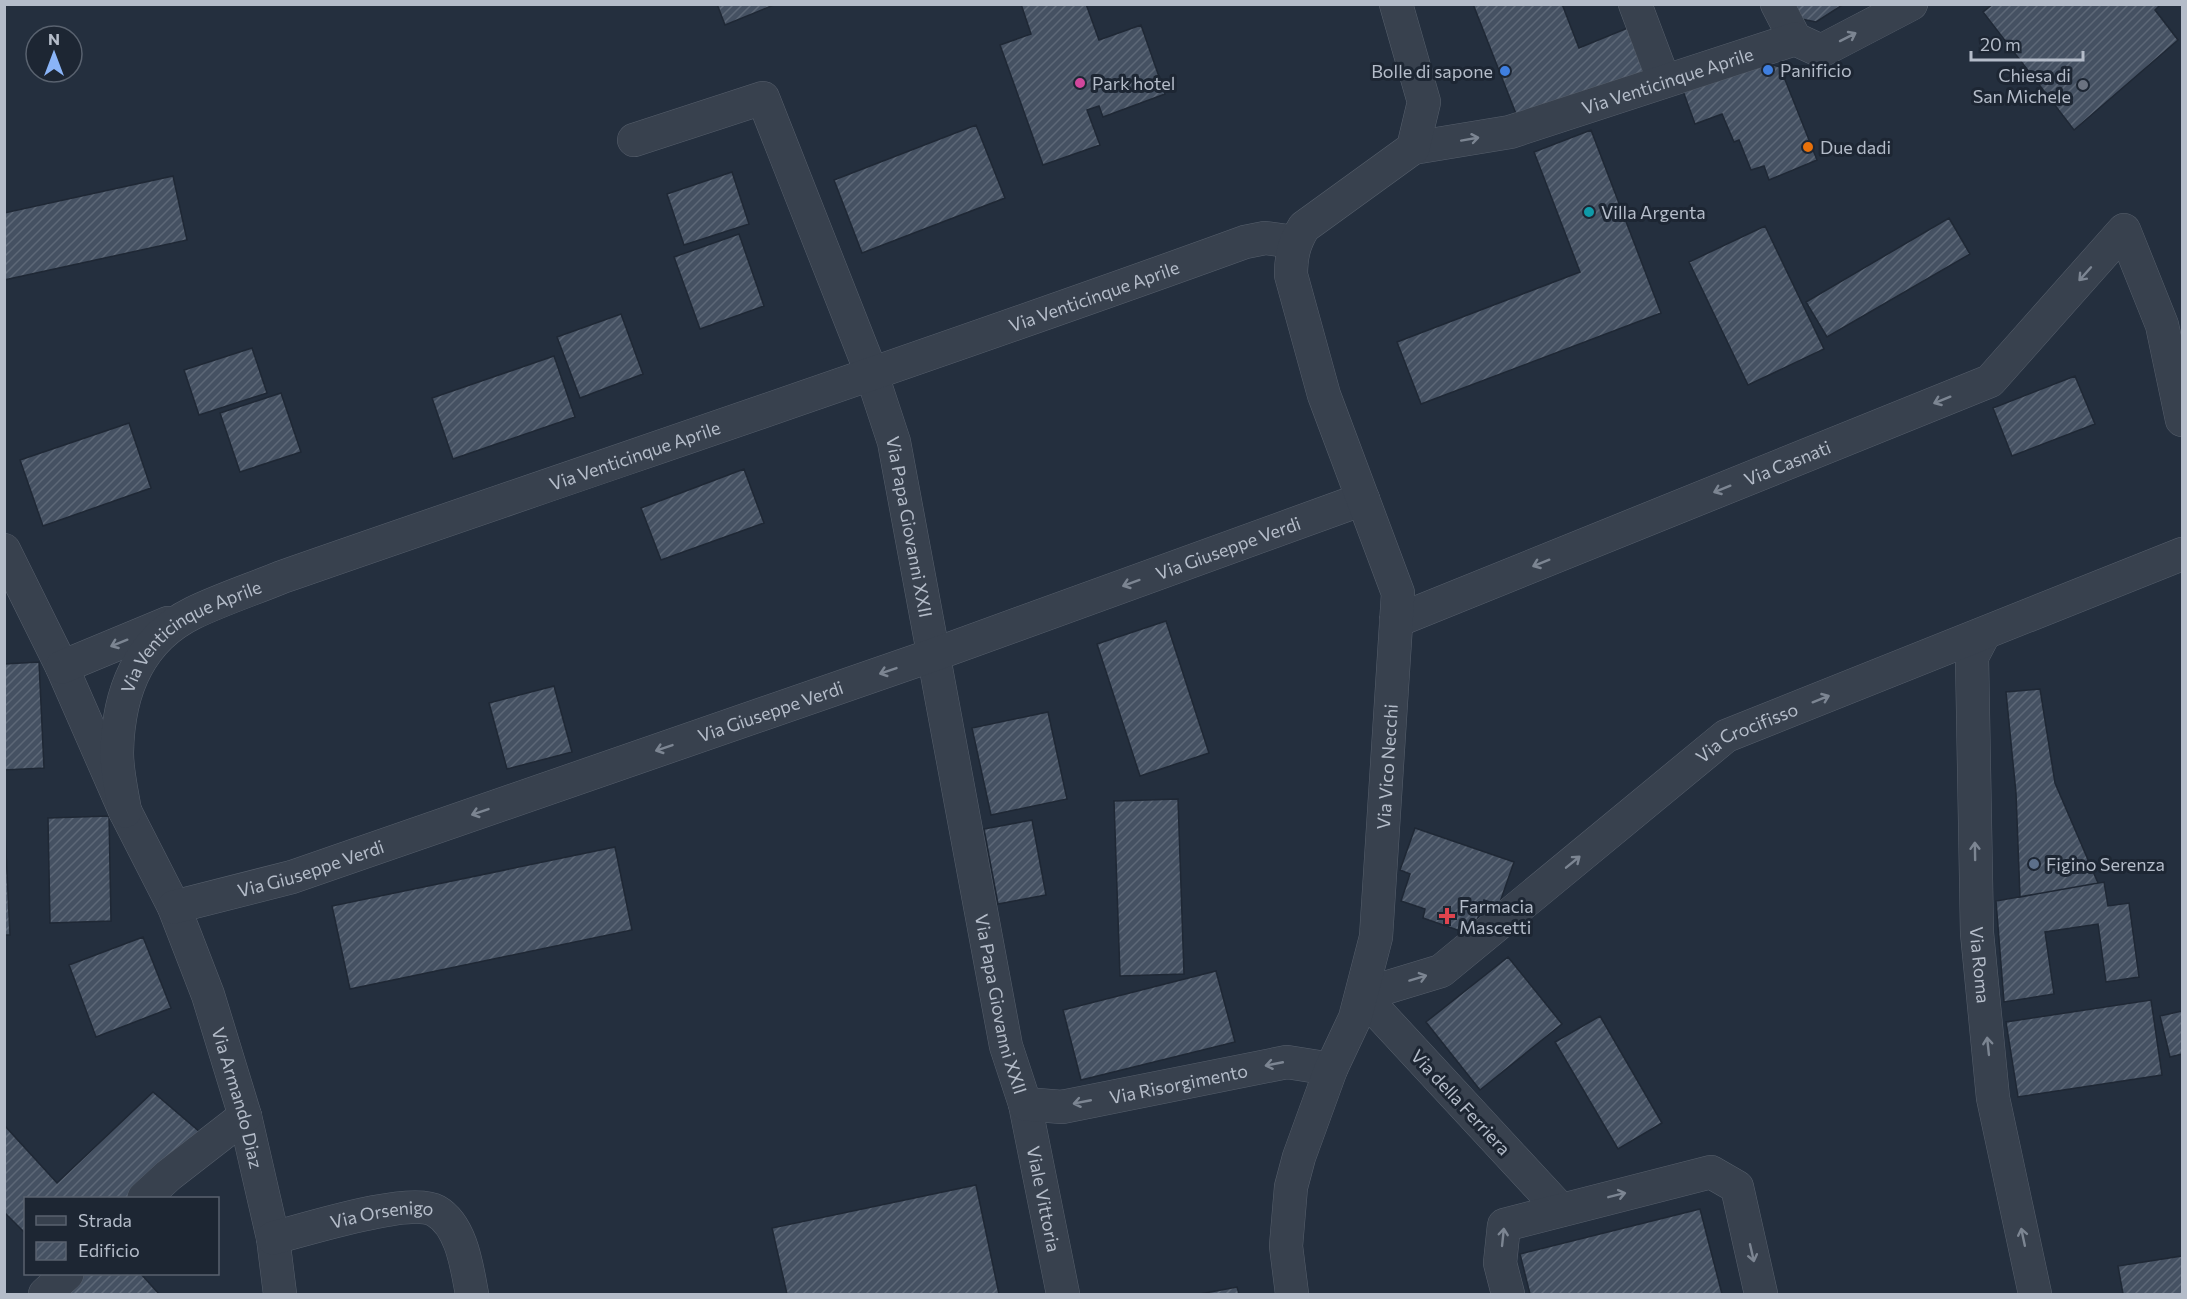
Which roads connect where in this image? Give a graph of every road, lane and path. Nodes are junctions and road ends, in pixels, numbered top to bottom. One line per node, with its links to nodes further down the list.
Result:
1 (1396, 4): 8 (street)
2 (1635, 4): 6 (street)
3 (1777, 4): 5 (street)
4 (1911, 4): 5 (street, one-way to 4)
5 (1795, 39): 6 (street, Via Venticinque Aprile)
6 (1664, 81): 8 (street, Via Venticinque Aprile, one-way to 6)
7 (634, 140): 11 (street, Via Papa Giovanni XXII)
8 (1413, 148): 9 (street)
9 (1295, 242): 11 (street, Via Venticinque Aprile); 13 (street, Via Vico Necchi)
10 (2173, 324): 12 (street); 17 (street, Via Casnati, one-way to 17)
11 (871, 372): 16 (street, Via Venticinque Aprile); 19 (street, Via Papa Giovanni XXII)
12 (2182, 420)
13 (1363, 499): 17 (street, Via Vico Necchi); 19 (street, Via Giuseppe Verdi, one-way to 19)
14 (4, 550): 20 (street, Via Armando Diaz)
15 (2182, 554): 18 (street, Via Crocifisso)
16 (192, 613): 20 (street, one-way to 20); 21 (street, Via Venticinque Aprile)
17 (1396, 621): 23 (street, Via Vico Necchi)
18 (1984, 634): 23 (street, Via Crocifisso, one-way to 18); 38 (street, Via Roma, one-way to 18)
19 (933, 655): 22 (street, Via Giuseppe Verdi, one-way to 22); 25 (street, Via Papa Giovanni XXII)
20 (62, 667): 21 (street, Via Armando Diaz)
21 (125, 811): 22 (street, Via Armando Diaz)
22 (174, 907): 26 (street, Via Armando Diaz)
23 (1362, 995): 24 (street, Via Vico Necchi); 28 (street, Via della Ferriera)
24 (1331, 1069): 25 (street, Via Risorgimento, one-way to 25); 35 (street, Via Vico Necchi)
25 (1025, 1104): 34 (street, Viale Vittoria)
26 (245, 1116): 27 (street); 29 (street, Via Armando Diaz)
27 (145, 1197)
28 (1561, 1210): 36 (street, one-way to 28); 37 (street, one-way to 37)
29 (273, 1238): 32 (street, Via Armando Diaz); 33 (street, Via Orsenigo)
30 (66, 1275): 31 (street)
31 (45, 1294)
32 (280, 1294)
33 (472, 1294)
34 (1063, 1294)
35 (1292, 1294)
36 (1508, 1294)
37 (1761, 1294)
38 (2035, 1294)

